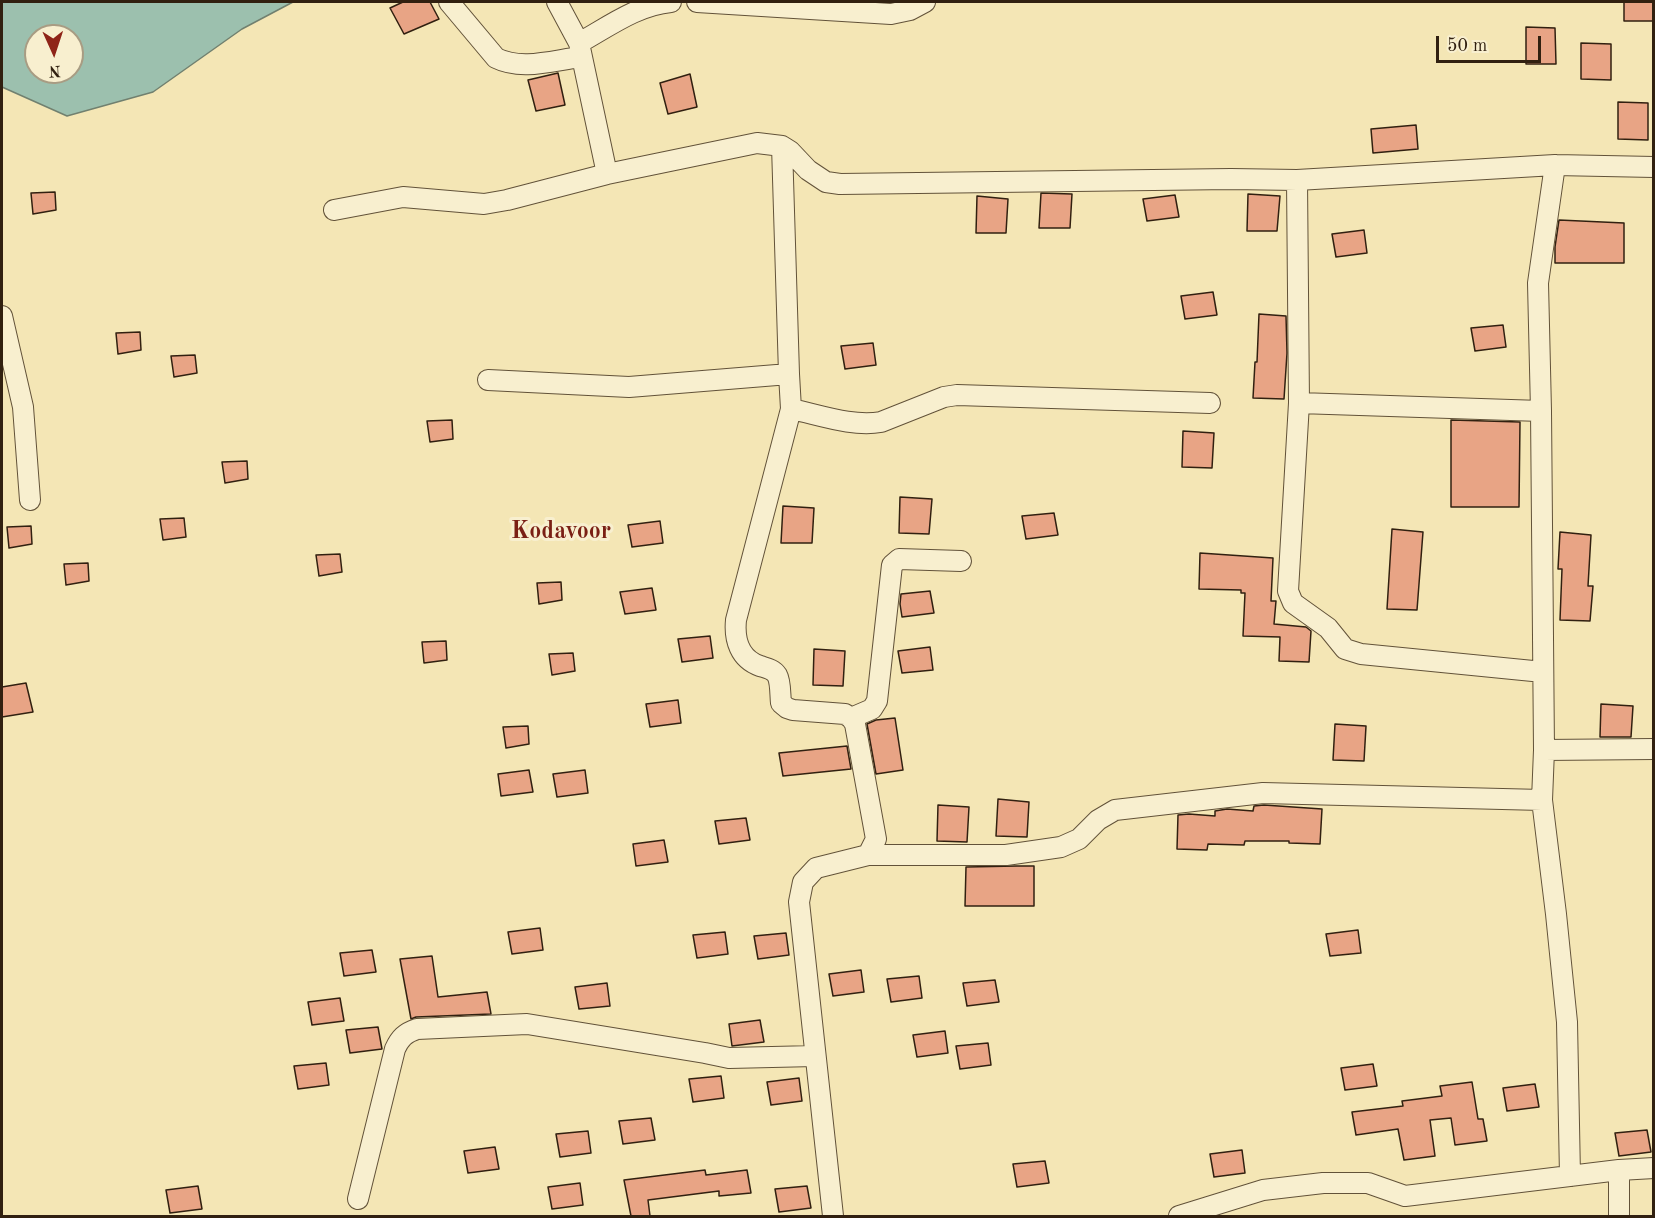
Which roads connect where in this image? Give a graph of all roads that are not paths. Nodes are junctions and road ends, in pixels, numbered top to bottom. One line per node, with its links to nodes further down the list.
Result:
1 (449, 2): 6 (street)
2 (557, 2): 6 (street)
3 (671, 2): 6 (street)
4 (697, 2): 5 (street)
5 (925, 2)
6 (580, 50): 10 (street)
7 (782, 146): 10 (street); 11 (street); 14 (street)
8 (1555, 165): 9 (street); 11 (street); 19 (street)
9 (1653, 167)
10 (607, 174): 12 (street)
11 (1297, 180): 17 (street)
12 (334, 210)
13 (2, 316): 20 (street)
14 (789, 374): 15 (street); 18 (street)
15 (488, 380)
16 (1210, 403): 18 (street)
17 (1299, 403): 19 (street); 22 (street)
18 (791, 409): 23 (street)
19 (1541, 411): 22 (street)
20 (30, 500)
21 (961, 561): 23 (street)
22 (1543, 672): 25 (street)
23 (851, 718): 27 (street)
24 (1653, 749): 25 (street)
25 (1544, 750): 26 (street)
26 (1542, 800): 27 (street); 31 (street)
27 (868, 855): 28 (street)
28 (815, 1056): 32 (street); 33 (street)
29 (1653, 1168): 30 (street)
30 (1619, 1170): 31 (street); 35 (street)
31 (1570, 1176): 34 (street)
32 (358, 1199)
33 (833, 1216)
34 (1179, 1216)
35 (1619, 1216)

